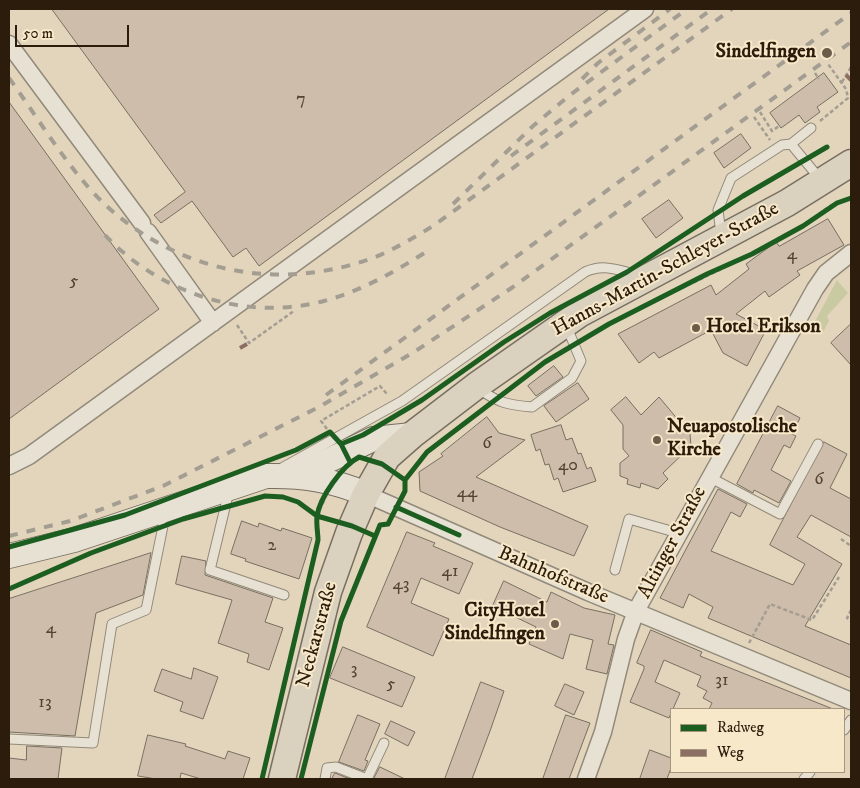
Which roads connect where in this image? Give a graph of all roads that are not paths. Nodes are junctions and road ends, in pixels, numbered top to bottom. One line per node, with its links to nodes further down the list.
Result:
1 (644, 9): 10 (street)
2 (9, 44): 10 (street)
3 (811, 128): 4 (lane)
4 (791, 144): 6 (lane); 7 (lane)
5 (851, 163): 6 (main road, Hanns-Martin-Schleyer-Straße)
6 (821, 182): 7 (main road, Hanns-Martin-Schleyer-Straße)
7 (722, 238): 11 (main road, Hanns-Martin-Schleyer-Straße)
8 (851, 253): 18 (street, Altinger Straße)
9 (627, 272): 16 (lane)
10 (220, 318): 15 (street)
11 (570, 334): 12 (main road, Hanns-Martin-Schleyer-Straße); 12 (lane)
12 (485, 394): 13 (main road, Hanns-Martin-Schleyer-Straße)
13 (412, 434): 17 (main road, Hanns-Martin-Schleyer-Straße); 20 (main road, Hanns-Martin-Schleyer-Straße)
14 (818, 444): 18 (lane)
15 (9, 466)
16 (266, 476): 17 (main road, Hanns-Martin-Schleyer-Straße); 19 (main road, Hanns-Martin-Schleyer-Straße)
17 (298, 476): 20 (main road, Hanns-Martin-Schleyer-Straße)
18 (709, 477): 22 (street, Altinger Straße)
19 (230, 486): 23 (main road, Hanns-Martin-Schleyer-Straße); 25 (lane)
20 (366, 494): 26 (street, Bahnhofstraße); 30 (main road, Neckarstraße)
21 (163, 526): 28 (lane)
22 (678, 533): 24 (lane); 26 (street, Altinger Straße)
23 (9, 556)
24 (615, 570)
25 (284, 596)
26 (636, 611): 27 (street, Bahnhofstraße); 32 (street, Altinger Straße)
27 (851, 701)
28 (9, 739)
29 (384, 743): 31 (lane)
30 (282, 779)
31 (325, 779)
32 (586, 779)

